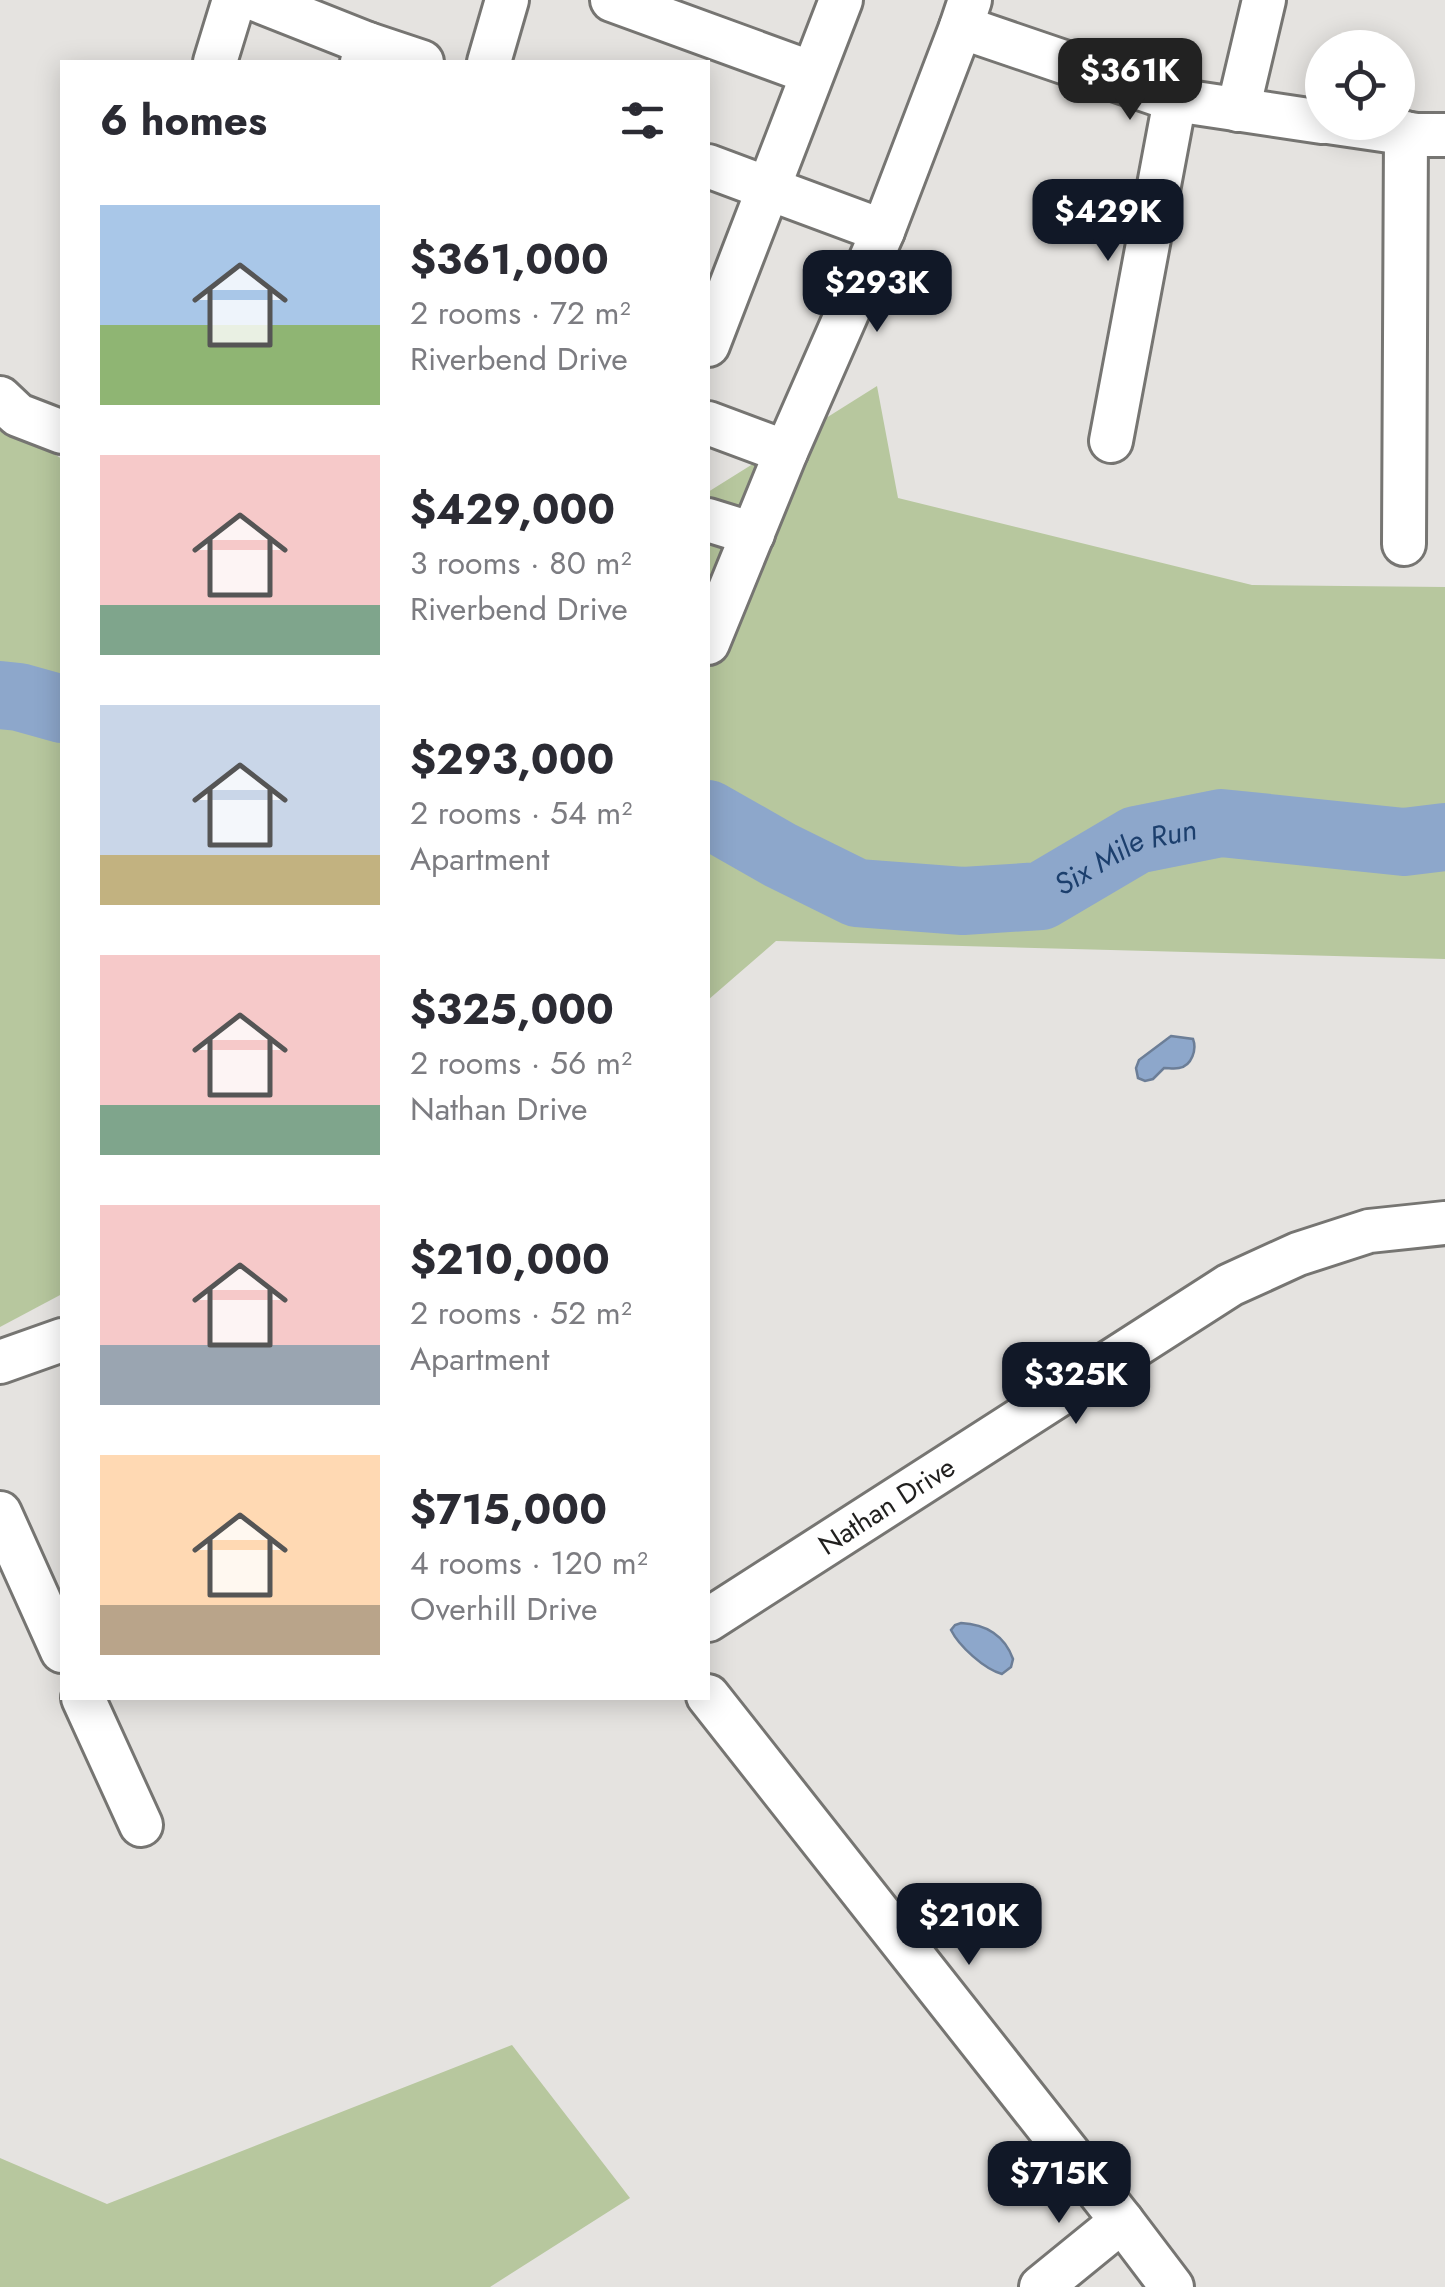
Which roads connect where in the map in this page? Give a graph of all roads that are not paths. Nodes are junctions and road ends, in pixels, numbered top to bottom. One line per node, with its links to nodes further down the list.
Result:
1 (234, 0): 9 (street)
2 (257, 0): 8 (street)
3 (508, 0): 11 (street)
4 (612, 0): 12 (street)
5 (840, 0): 12 (street)
6 (1264, 0): 14 (street)
7 (965, 14): 13 (street); 19 (street)
8 (365, 53): 10 (street)
9 (215, 60)
10 (409, 60)
11 (490, 60)
12 (812, 73): 18 (street)
13 (1175, 100): 14 (street); 24 (street)
14 (1238, 110): 15 (street)
15 (1305, 119)
16 (1425, 134): 28 (street)
17 (710, 167): 18 (street)
18 (768, 188): 19 (street); 20 (street)
19 (883, 231): 25 (street)
20 (710, 340)
21 (0, 398): 23 (street)
22 (710, 424): 25 (street)
23 (60, 431)
24 (1111, 441)
25 (786, 452): 27 (street)
26 (710, 521): 27 (street)
27 (752, 534): 29 (street)
28 (1404, 544)
29 (710, 638)
30 (1445, 1223): 34 (street, Nathan Drive)
31 (60, 1341): 32 (street)
32 (0, 1362)
33 (0, 1513): 35 (street)
34 (710, 1619)
35 (60, 1648)
36 (710, 1699): 39 (street)
37 (84, 1700): 38 (street)
38 (141, 1824)
39 (1122, 2221): 40 (street); 41 (street)
40 (1042, 2287)
41 (1172, 2287)

